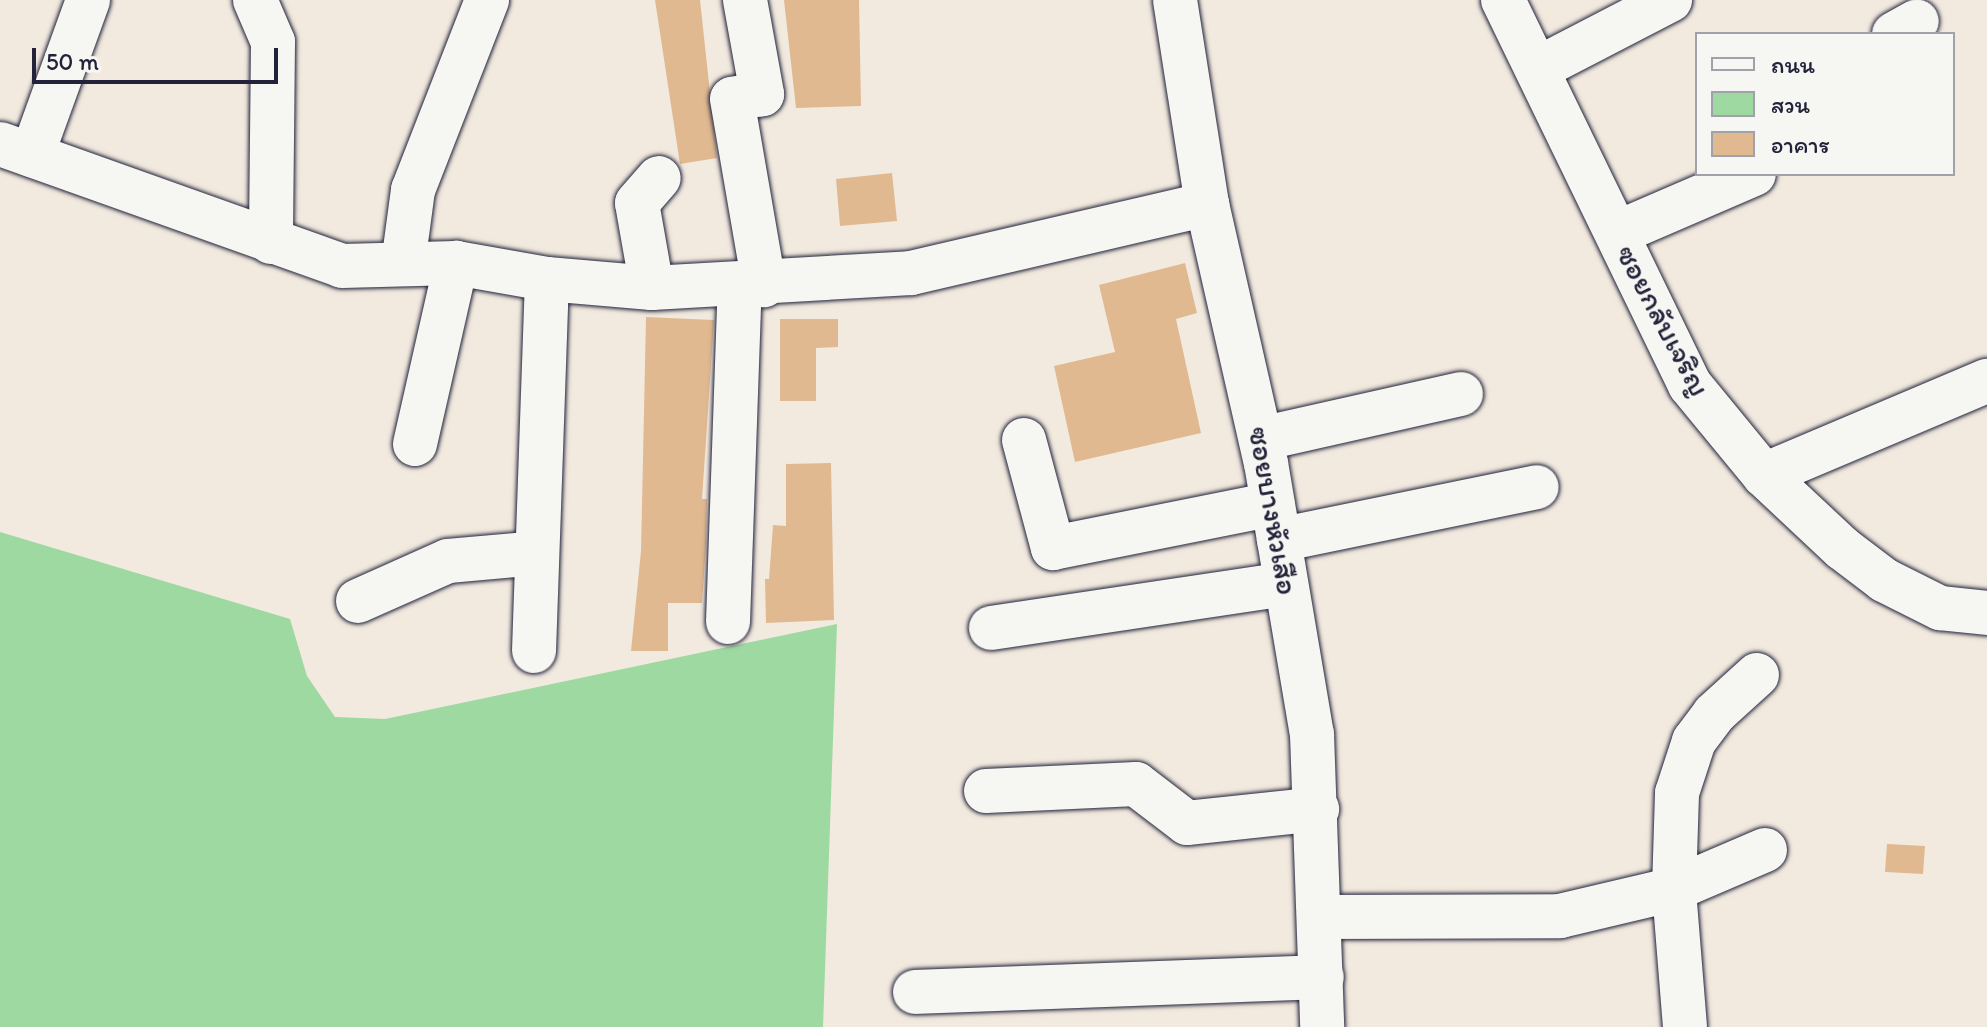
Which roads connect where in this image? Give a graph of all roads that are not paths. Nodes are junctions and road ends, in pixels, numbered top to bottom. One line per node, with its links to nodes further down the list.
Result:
1 (88, 0): 9 (street)
2 (255, 0): 14 (street)
3 (487, 0): 16 (street)
4 (745, 0): 18 (street)
5 (1175, 0): 12 (street, ซอยบางหัวเสือ)
6 (1503, 0): 8 (street, ซอยกลับเจริญ)
7 (1670, 0): 8 (street)
8 (1537, 69): 13 (street, ซอยกลับเจริญ)
9 (16, 149): 14 (street)
10 (1749, 176): 13 (street)
11 (659, 178): 19 (street)
12 (1207, 204): 18 (street); 22 (street, ซอยบางหัวเสือ)
13 (1617, 233): 25 (street, ซอยกลับเจริญ)
14 (271, 242): 16 (street)
15 (456, 263): 16 (street); 17 (street); 24 (street)
16 (403, 264)
17 (547, 279): 19 (street); 28 (street)
18 (752, 285): 19 (street); 32 (street)
19 (652, 288)
20 (1987, 381): 25 (street)
21 (1461, 394): 22 (street)
22 (1261, 439): 27 (street, ซอยบางหัวเสือ)
23 (1024, 440): 27 (street)
24 (415, 444)
25 (1764, 475): 31 (street, ซอยกลับเจริญ)
26 (1537, 487): 27 (street)
27 (1276, 522): 29 (street, ซอยบางหัวเสือ)
28 (537, 553): 30 (street); 34 (street)
29 (1286, 584): 33 (street); 37 (street, ซอยบางหัวเสือ)
30 (358, 601)
31 (1987, 613)
32 (728, 622)
33 (991, 628)
34 (534, 651)
35 (1757, 675): 39 (street)
36 (986, 791): 37 (street)
37 (1317, 809): 40 (street, ซอยบางหัวเสือ)
38 (1765, 850): 39 (street)
39 (1674, 889): 40 (street); 44 (street)
40 (1322, 917): 41 (street, ซอยบางหัวเสือ)
41 (1322, 977): 42 (street); 43 (street, ซอยบางหัวเสือ)
42 (915, 992)
43 (1322, 1027)
44 (1685, 1027)

